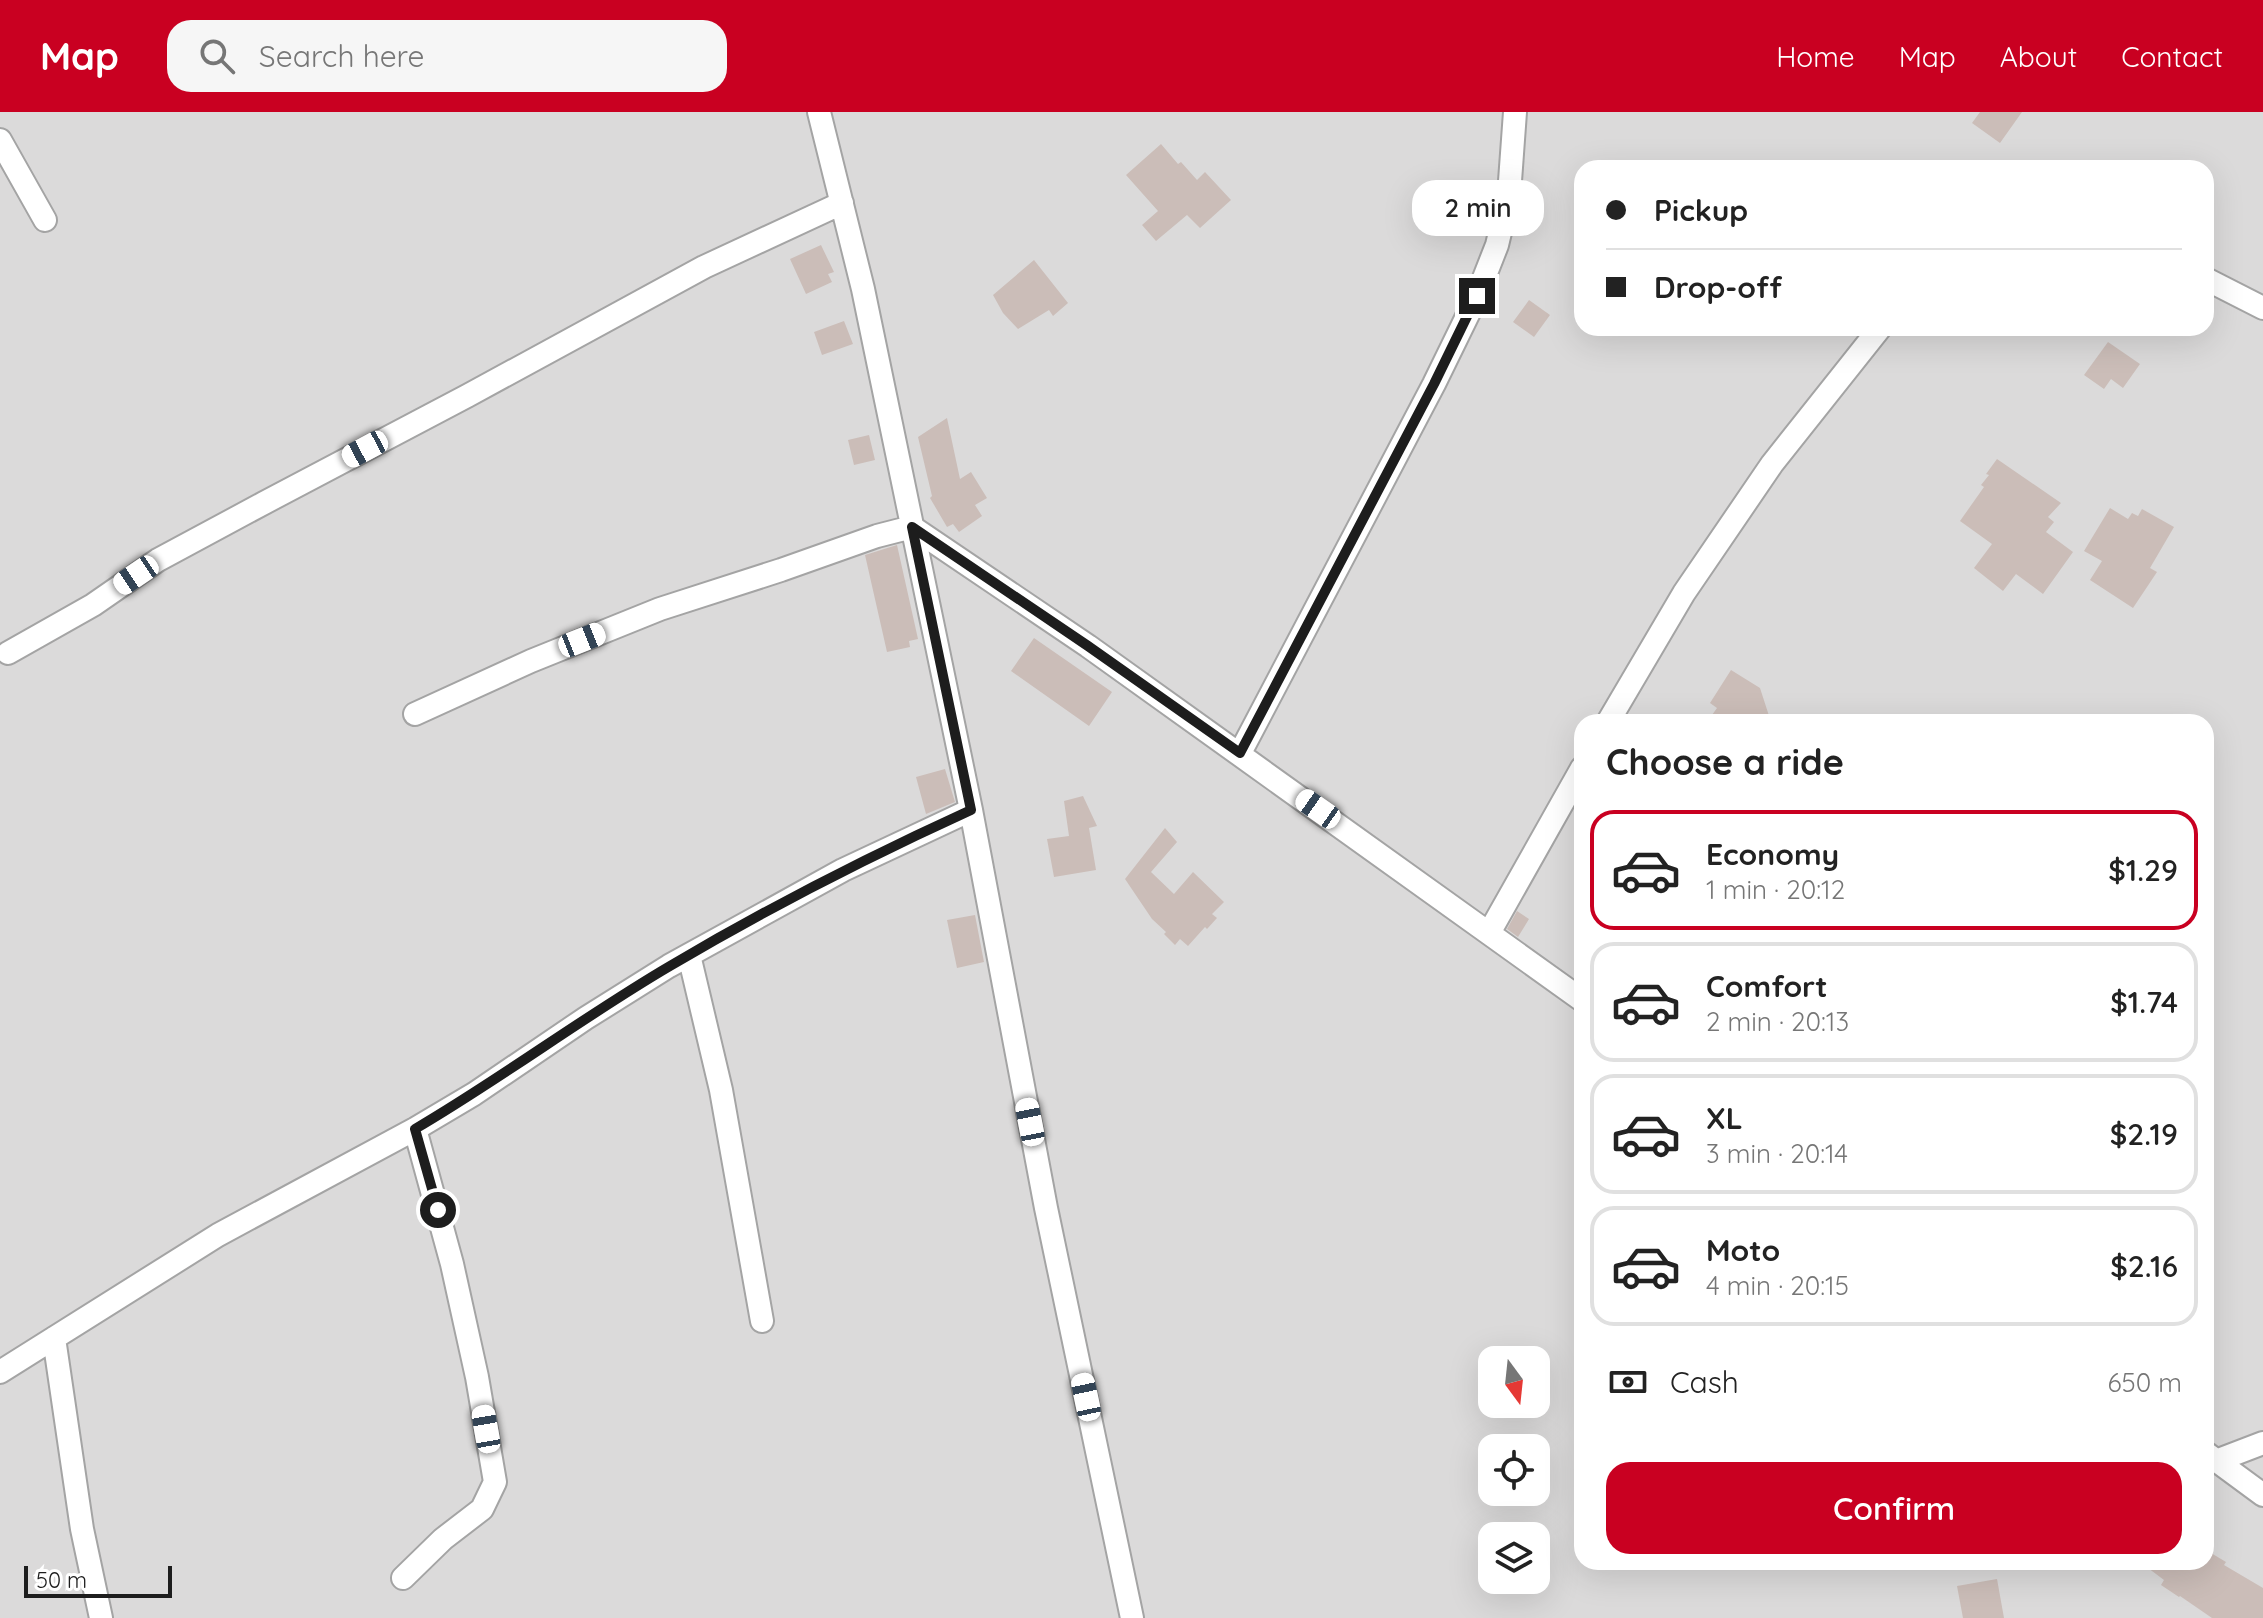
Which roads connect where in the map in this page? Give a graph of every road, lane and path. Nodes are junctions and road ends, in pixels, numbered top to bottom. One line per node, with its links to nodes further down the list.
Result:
1 (819, 112): 4 (street)
2 (1515, 112): 13 (street)
3 (0, 140): 5 (street)
4 (842, 203): 9 (street); 10 (street)
5 (45, 220)
6 (2214, 283): 7 (street)
7 (2263, 308)
8 (1874, 336): 12 (street)
9 (912, 527): 11 (street); 13 (street); 15 (street)
10 (8, 653)
11 (415, 714)
12 (1613, 714)
13 (1240, 753): 16 (street)
14 (1574, 782): 16 (street)
15 (971, 810): 17 (street); 29 (street)
16 (1489, 933): 18 (street)
17 (689, 955): 19 (street); 20 (street)
18 (1574, 994)
19 (415, 1129): 21 (street); 27 (street)
20 (762, 1321)
21 (54, 1338): 22 (street); 28 (street)
22 (0, 1372)
23 (2263, 1443): 24 (street)
24 (2214, 1456)
25 (2214, 1459): 26 (street)
26 (2263, 1495)
27 (403, 1578)
28 (101, 1618)
29 (1132, 1618)

